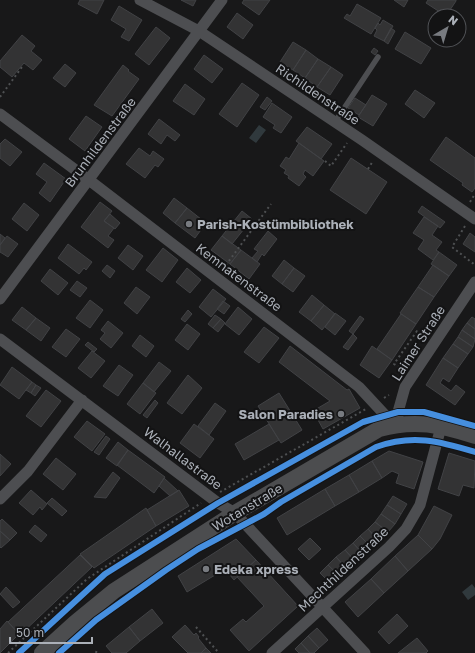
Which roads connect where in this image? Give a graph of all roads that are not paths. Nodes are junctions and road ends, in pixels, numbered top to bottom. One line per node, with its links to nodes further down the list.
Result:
1 (140, 0): 3 (street, Richildenstraße)
2 (222, 0): 3 (street, Brunhildenstraße)
3 (199, 31): 6 (street, Richildenstraße); 7 (street, Brunhildenstraße)
4 (378, 57): 6 (lane)
5 (0, 114): 7 (street, Kemnatenstraße)
6 (335, 122): 8 (street, Richildenstraße)
7 (89, 180): 10 (street, Brunhildenstraße); 13 (street, Kemnatenstraße)
8 (473, 218)
9 (475, 282): 13 (street, Laimer Straße)
10 (0, 299)
11 (0, 339): 12 (street, Walhallastraße)
12 (82, 400): 16 (street); 17 (street, Walhallastraße)
13 (398, 424): 14 (main road, Wotanstraße); 17 (main road, Wotanstraße)
14 (440, 427): 15 (main road, Wotanstraße); 18 (street, Mechthildenstraße)
15 (475, 436)
16 (0, 499)
17 (235, 513): 18 (street, Walhallastraße); 19 (main road, Wotanstraße)
18 (323, 607): 20 (street, Mechthildenstraße); 21 (street, Walhallastraße)
19 (42, 653)
20 (272, 653)
21 (365, 653)

